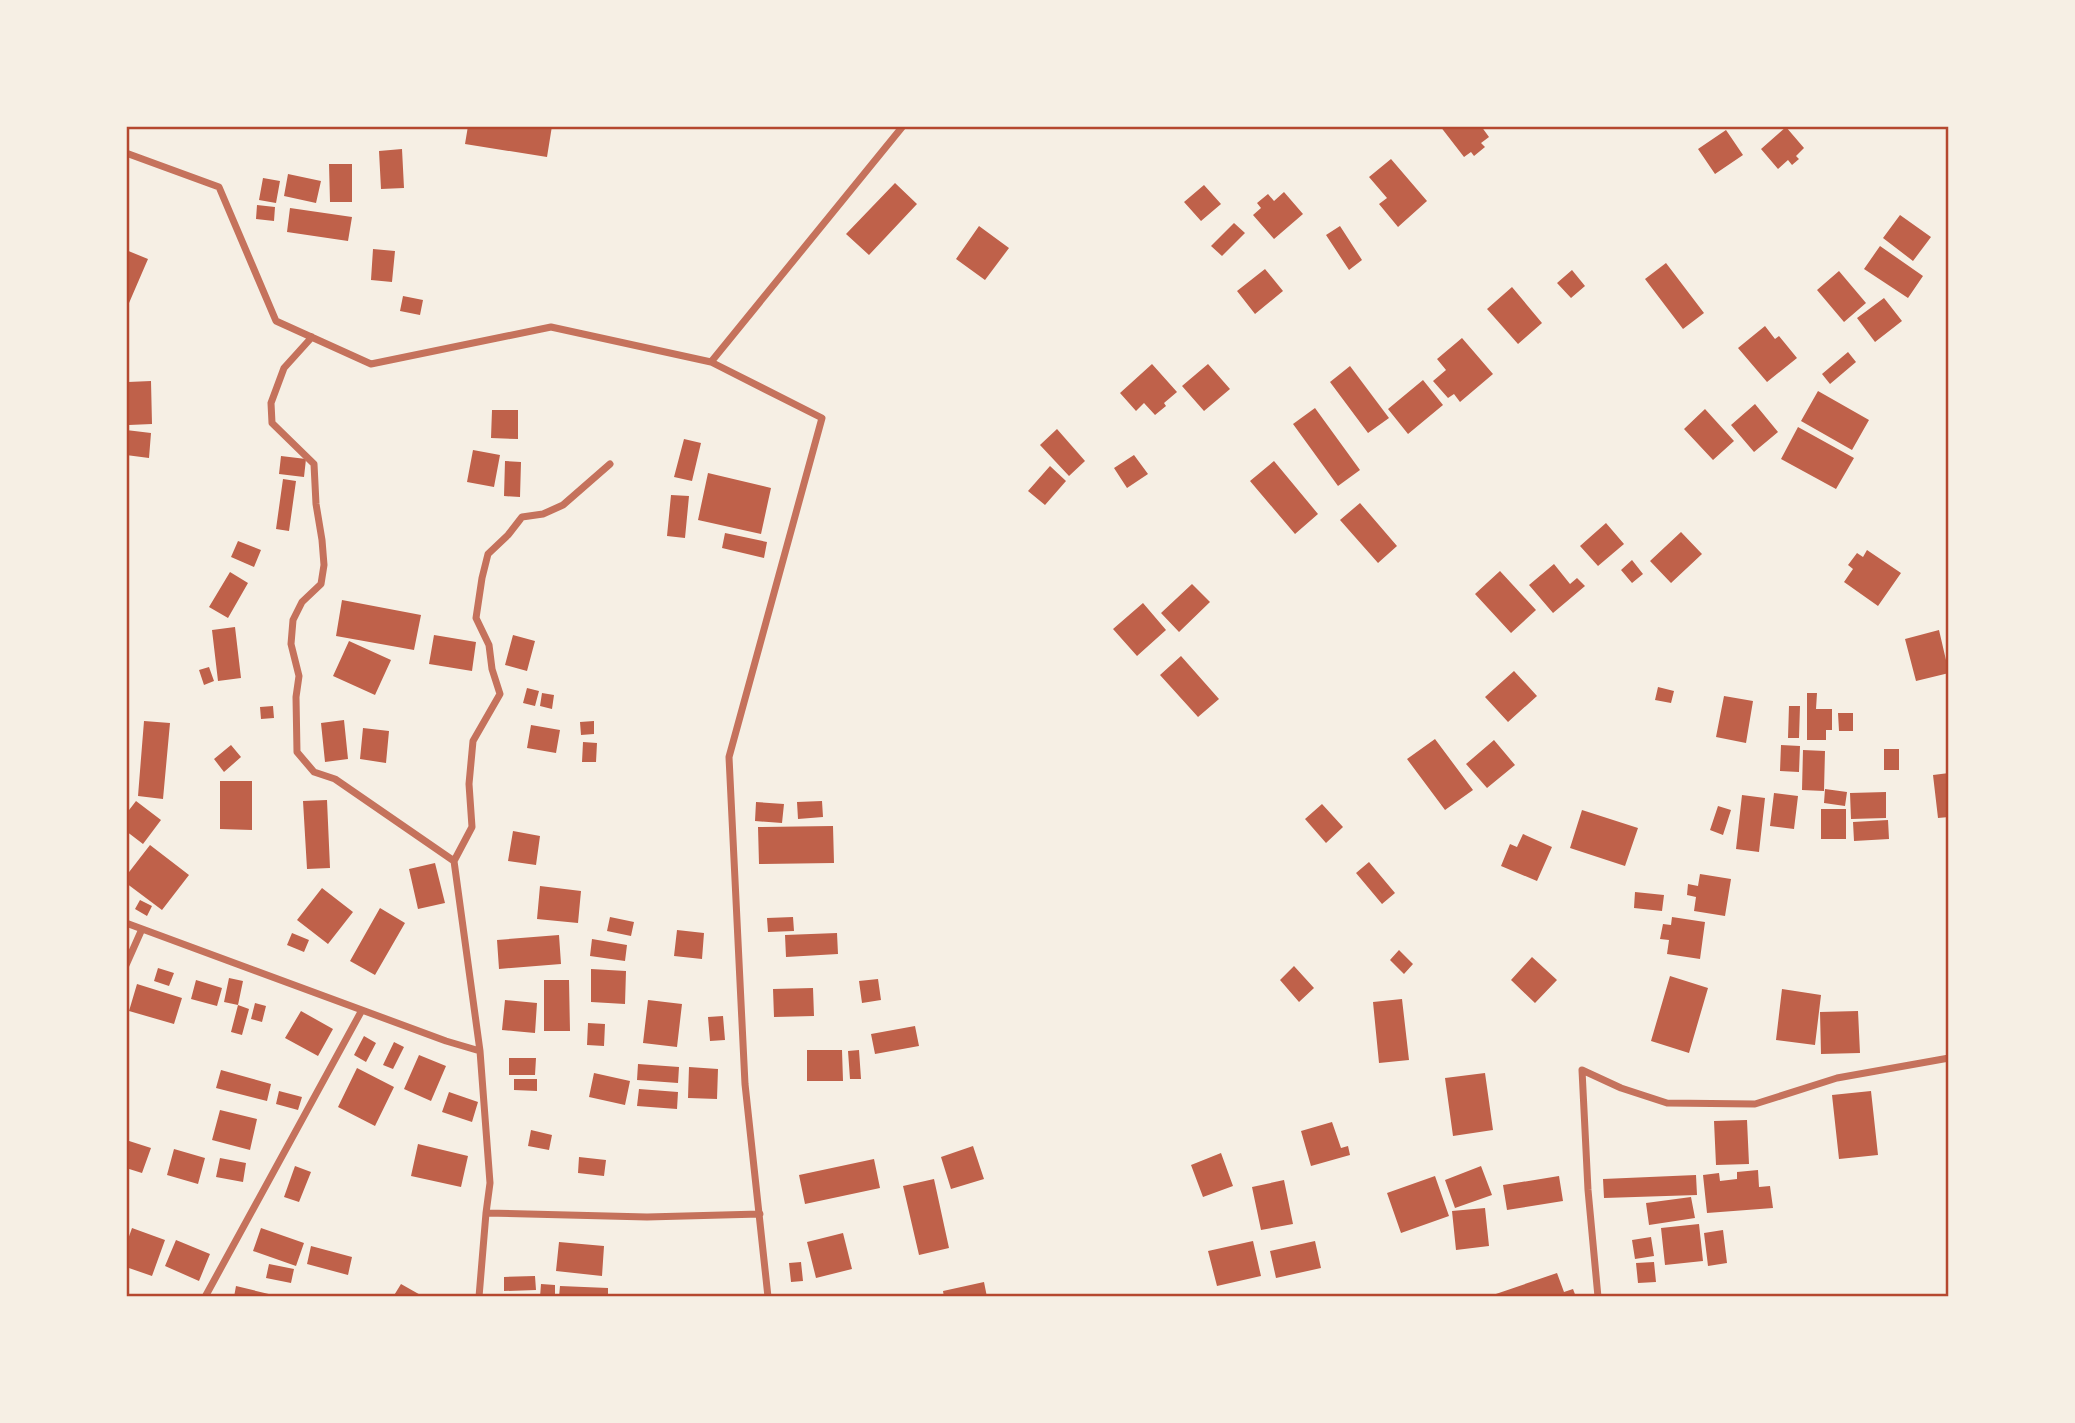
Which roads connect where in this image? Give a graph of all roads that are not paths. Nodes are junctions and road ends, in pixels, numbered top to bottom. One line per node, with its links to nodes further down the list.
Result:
1 (903, 126): 4 (street)
2 (126, 153): 3 (street)
3 (312, 337): 4 (street); 6 (street)
4 (711, 362): 14 (street)
5 (610, 464): 6 (street)
6 (454, 860): 11 (street)
7 (126, 923): 8 (street)
8 (142, 929): 9 (street); 10 (street)
9 (126, 965)
10 (362, 1010): 11 (street); 15 (street)
11 (480, 1051): 13 (street)
12 (1949, 1058): 18 (street)
13 (486, 1213): 14 (street); 16 (street)
14 (760, 1214): 17 (street)
15 (205, 1297)
16 (479, 1297)
17 (768, 1297)
18 (1598, 1297)

